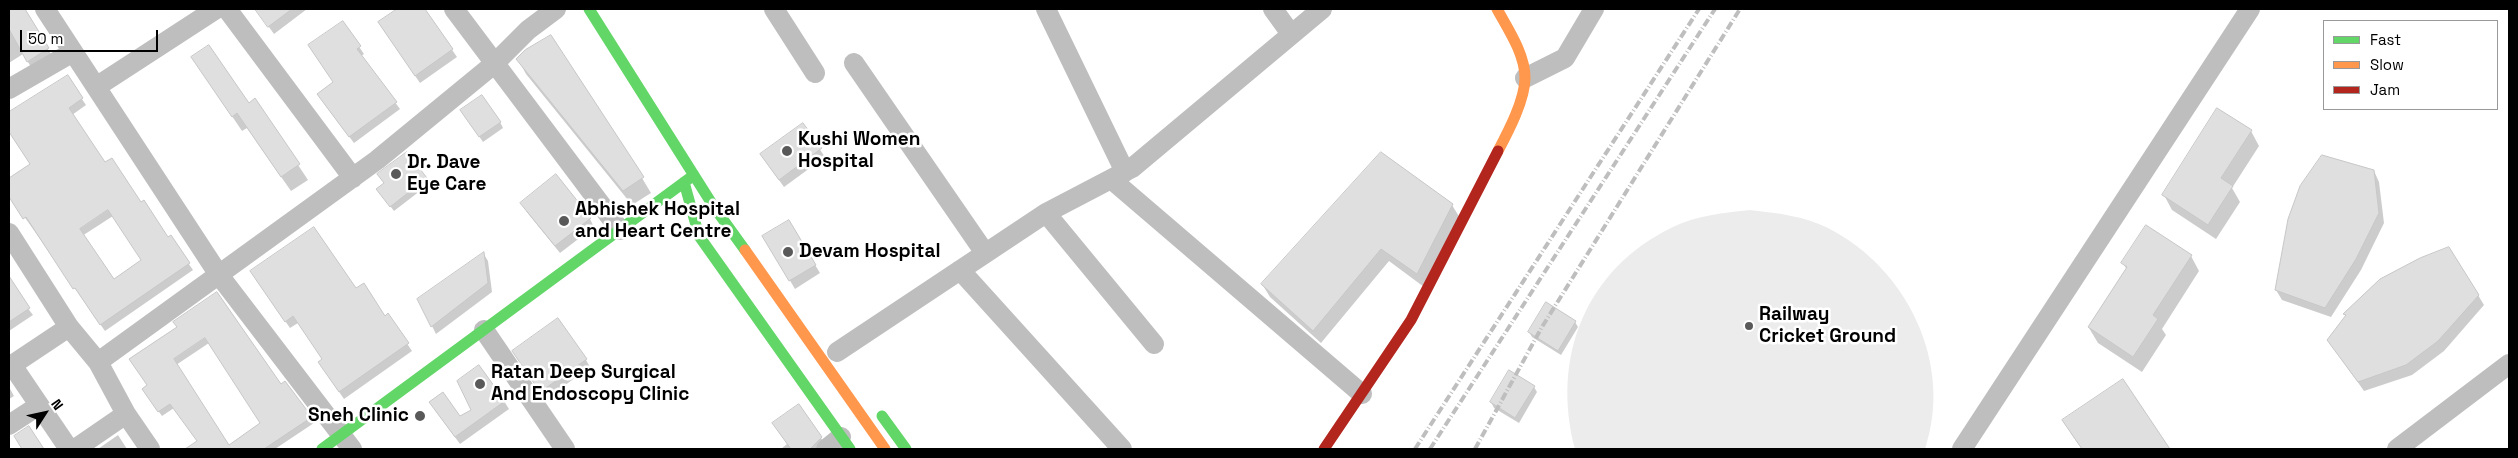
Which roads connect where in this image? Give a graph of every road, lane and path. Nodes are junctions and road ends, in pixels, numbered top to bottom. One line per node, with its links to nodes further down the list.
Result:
1 (45, 9): 15 (street)
2 (216, 9): 20 (street)
3 (227, 9): 23 (street)
4 (454, 9): 17 (street)
5 (556, 9): 17 (street)
6 (589, 9): 24 (street)
7 (774, 9): 18 (street)
8 (1046, 9): 22 (street)
9 (1273, 9): 14 (street)
10 (1322, 9): 14 (street)
11 (1497, 9): 19 (street)
12 (1594, 9): 19 (street)
13 (2250, 9): 54 (street)
14 (1291, 34): 22 (street)
15 (73, 52): 20 (street); 21 (street)
16 (854, 63): 28 (street)
17 (494, 64): 23 (street); 26 (street)
18 (815, 73)
19 (1525, 78): 38 (street)
20 (96, 87): 30 (street)
21 (9, 89)
22 (1118, 176): 25 (street); 38 (street)
23 (353, 178): 30 (street)
24 (689, 179): 26 (street); 44 (street); 50 (street)
25 (1046, 213): 28 (street); 33 (street)
26 (620, 230): 32 (street)
27 (9, 233): 31 (street)
28 (985, 253): 29 (street)
29 (960, 270): 34 (street); 52 (street)
30 (219, 275): 35 (street); 43 (street)
31 (70, 327): 35 (street); 36 (street)
32 (484, 330): 43 (street); 49 (street)
33 (1154, 344)
34 (837, 352)
35 (98, 362): 41 (street)
36 (10, 363): 39 (street)
37 (2509, 364): 55 (street)
38 (1362, 394): 53 (street)
39 (38, 406): 42 (street); 45 (street)
40 (877, 409): 51 (street)
41 (126, 414): 46 (street); 47 (street)
42 (9, 425)
43 (347, 442): 48 (street)
44 (839, 445)
45 (69, 449)
46 (75, 449)
47 (150, 449)
48 (322, 449)
49 (565, 449)
50 (885, 449)
51 (906, 449)
52 (1122, 449)
53 (1324, 449)
54 (1962, 449)
55 (2397, 449)

